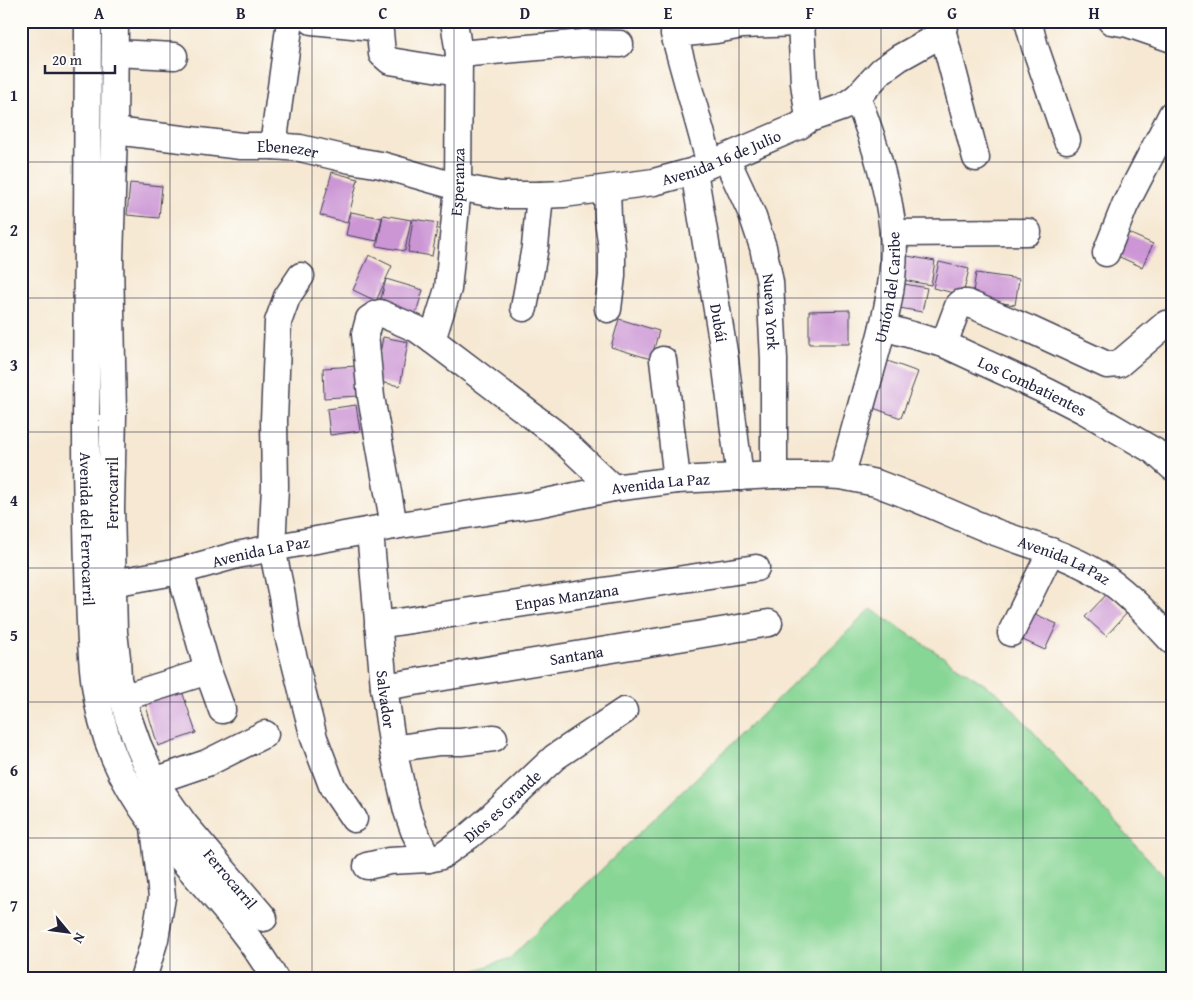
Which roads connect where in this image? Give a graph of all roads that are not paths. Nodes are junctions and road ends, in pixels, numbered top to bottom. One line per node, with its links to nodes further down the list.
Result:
1 (88, 21): 64 (street, Avenida del Ferrocarril)
2 (115, 21): 13 (street, Ferrocarril)
3 (290, 21): 21 (street)
4 (312, 21): 8 (street)
5 (454, 21): 15 (street, Esperanza)
6 (1028, 21): 20 (street)
7 (1111, 21): 11 (street)
8 (325, 22): 15 (street)
9 (801, 22): 18 (street); 23 (street)
10 (944, 24): 16 (street, Avenida 16 de Julio); 22 (street)
11 (1172, 39)
12 (620, 44): 15 (street)
13 (115, 54): 14 (street); 19 (street, Ferrocarril)
14 (174, 56)
15 (459, 63): 24 (street, Esperanza)
16 (857, 97): 18 (street, Avenida 16 de Julio); 28 (street, Unión del Caribe)
17 (1172, 114): 29 (street)
18 (809, 119): 23 (street, Avenida 16 de Julio)
19 (114, 131): 21 (street, Ebenezer); 49 (street, Ferrocarril)
20 (1067, 140)
21 (273, 146): 24 (street, Ebenezer)
22 (976, 158)
23 (710, 164): 25 (street, Avenida 16 de Julio); 39 (street, Nueva York); 41 (street, Dubái)
24 (458, 187): 26 (street, Avenida 16 de Julio); 35 (street, Esperanza)
25 (607, 189): 26 (street, Avenida 16 de Julio); 32 (street)
26 (540, 195): 31 (street)
27 (1028, 232): 28 (street)
28 (893, 234): 34 (street, Unión del Caribe)
29 (1106, 253)
30 (301, 276): 45 (street)
31 (524, 308)
32 (608, 309)
33 (1172, 325): 36 (street)
34 (883, 328): 36 (street, Los Combatientes); 40 (street, Unión del Caribe)
35 (432, 340): 43 (street); 44 (street)
36 (944, 344): 38 (street, Los Combatientes)
37 (663, 360): 42 (street)
38 (1172, 467)
39 (774, 475): 40 (street, Avenida La Paz); 41 (street, Avenida La Paz)
40 (842, 476): 46 (street, Avenida La Paz)
41 (740, 477): 42 (street, Avenida La Paz)
42 (677, 480): 43 (street, Avenida La Paz)
43 (614, 488): 44 (street, Avenida La Paz)
44 (382, 529): 45 (street, Avenida La Paz); 51 (street, Salvador)
45 (272, 548): 48 (street, Avenida La Paz); 63 (street)
46 (1051, 551): 52 (street); 53 (street, Avenida La Paz)
47 (756, 568): 51 (street, Enpas Manzana)
48 (180, 571): 49 (street, Avenida La Paz); 54 (street)
49 (112, 583): 56 (street, Ferrocarril)
50 (769, 623): 55 (street, Santana)
51 (378, 625): 55 (street, Salvador)
52 (1011, 633)
53 (1172, 641)
54 (208, 671): 56 (street); 57 (street)
55 (384, 687): 61 (street, Salvador)
56 (122, 698): 62 (street, Ferrocarril)
57 (222, 710)
58 (624, 711): 65 (street, Dios es Grande)
59 (265, 734): 62 (street)
60 (494, 738): 61 (street)
61 (393, 749): 65 (street, Salvador)
62 (154, 781): 67 (street, Ferrocarril)
63 (354, 818)
64 (154, 826): 68 (street); 69 (street, Avenida del Ferrocarril)
65 (428, 859): 66 (street, Dios es Grande)
66 (366, 866)
67 (264, 918)
68 (143, 979)
69 (275, 979)

